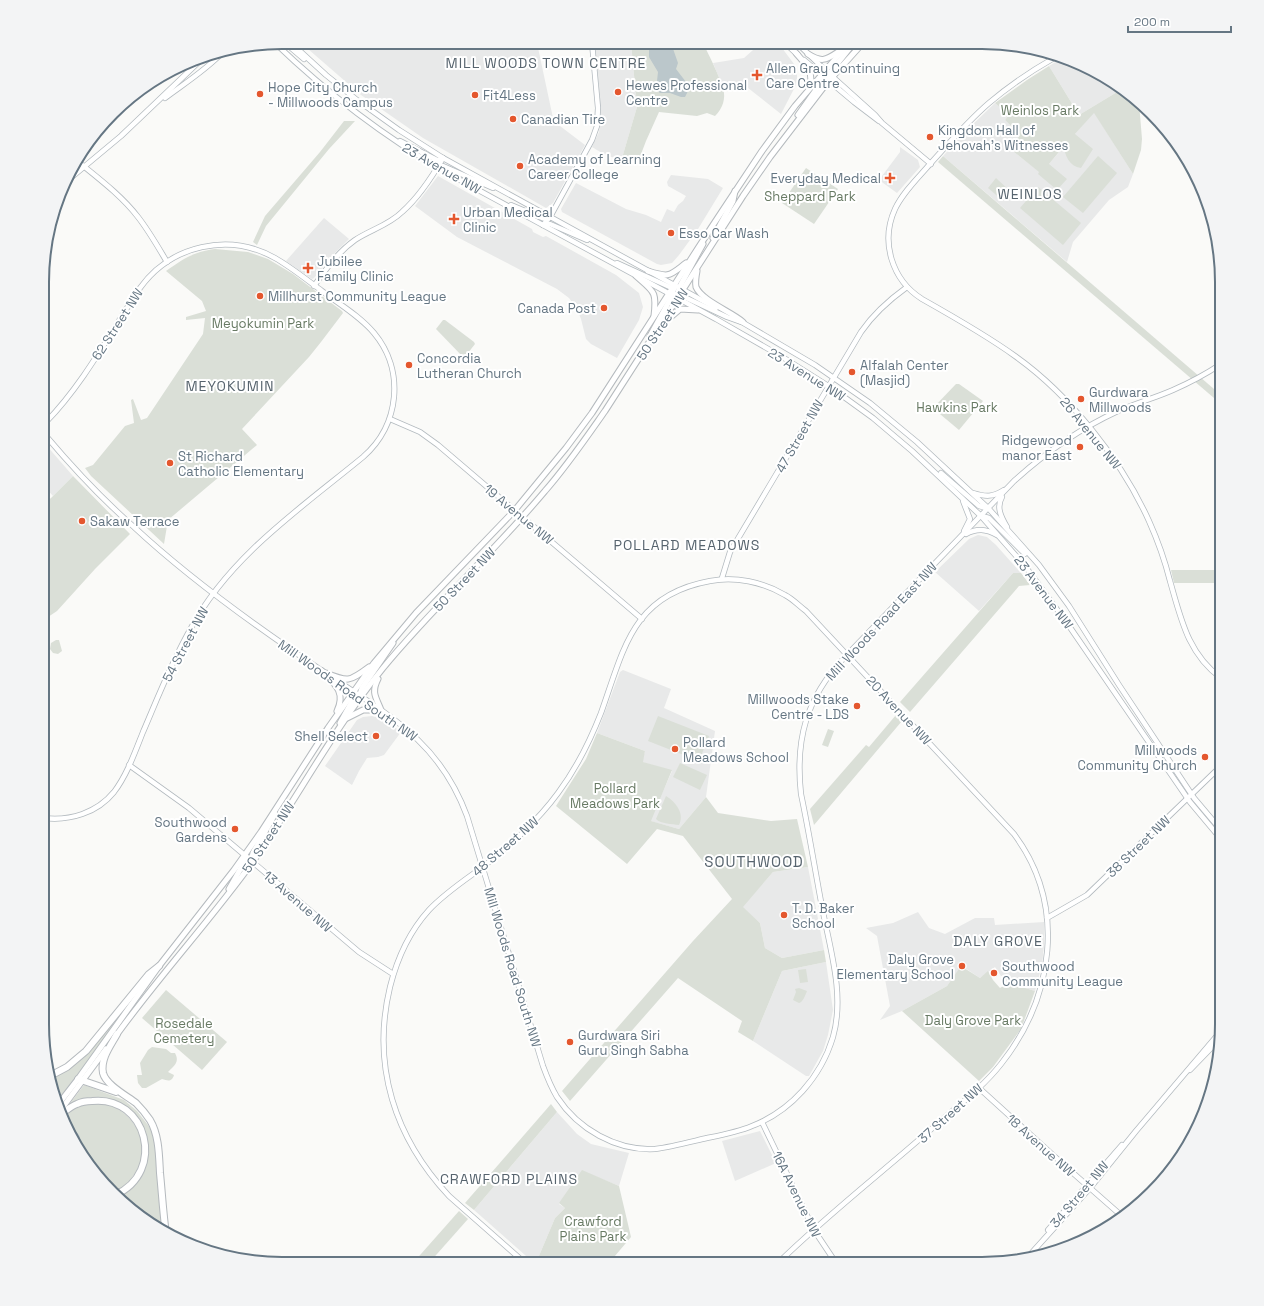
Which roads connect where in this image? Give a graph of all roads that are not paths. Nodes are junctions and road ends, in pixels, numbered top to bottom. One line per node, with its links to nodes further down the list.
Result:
1 (282, 49): 23 (street, 23 Avenue NW)
2 (293, 49): 18 (street)
3 (297, 49): 18 (street, 23 Avenue NW)
4 (593, 49): 33 (street)
5 (792, 49): 11 (street)
6 (803, 49): 12 (street)
7 (842, 49): 12 (main road)
8 (845, 49): 17 (main road, 50 Street NW)
9 (849, 49): 17 (main road)
10 (856, 49): 17 (main road, 50 Street NW)
11 (796, 53): 19 (street); 20 (main road)
12 (808, 54): 17 (street)
13 (217, 58): 15 (street)
14 (1051, 60): 26 (street)
15 (214, 61): 21 (street)
16 (194, 67): 21 (street)
17 (829, 73): 19 (main road); 19 (main road, 50 Street NW); 22 (street)
18 (326, 76): 24 (street, 23 Avenue NW)
19 (824, 78): 20 (main road, 50 Street NW); 22 (street); 37 (main road, 50 Street NW)
20 (806, 92): 30 (main road, 50 Street NW)
21 (149, 110): 27 (street)
22 (882, 123): 26 (street)
23 (388, 135): 24 (street); 28 (street, 23 Avenue NW)
24 (443, 158): 28 (street); 31 (street, 23 Avenue NW)
25 (81, 164): 27 (street)
26 (931, 164): 45 (street, 26 Avenue NW)
27 (85, 167): 29 (street); 40 (street)
28 (438, 167): 31 (street); 32 (street, 23 Avenue NW); 44 (street)
29 (75, 174)
30 (735, 190): 35 (main road, 50 Street NW); 37 (main road)
31 (504, 192): 33 (street, 23 Avenue NW)
32 (497, 200): 33 (street); 34 (street, 23 Avenue NW)
33 (550, 217): 34 (street); 36 (street, 23 Avenue NW)
34 (543, 225): 36 (street); 38 (street, 23 Avenue NW)
35 (711, 227): 39 (main road, 50 Street NW); 46 (main road)
36 (597, 243): 42 (street, 23 Avenue NW)
37 (709, 250): 41 (main road, 50 Street NW)
38 (607, 260): 43 (street, 23 Avenue NW); 46 (street)
39 (690, 260): 42 (main road); 46 (main road, 50 Street NW)
40 (167, 262): 44 (street, 62 Street NW); 55 (street, 62 Street NW)
41 (698, 266): 46 (main road, 50 Street NW); 49 (main road)
42 (648, 271): 46 (street, 23 Avenue NW)
43 (636, 276): 46 (street, 23 Avenue NW); 48 (main road)
44 (314, 286): 56 (street, 54 Street NW)
45 (907, 287): 53 (street, 47 Street NW); 57 (street, 26 Avenue NW)
46 (676, 292): 47 (street, 23 Avenue NW); 48 (main road, 50 Street NW); 49 (street, 23 Avenue NW); 50 (main road, 50 Street NW); 51 (main road)
47 (698, 310): 50 (main road); 54 (street, 23 Avenue NW)
48 (654, 316): 64 (main road, 50 Street NW)
49 (744, 323): 53 (street, 23 Avenue NW)
50 (658, 329): 51 (main road, 50 Street NW)
51 (644, 352): 66 (main road, 50 Street NW)
52 (1215, 368): 57 (street, Mill Woods Road East NW)
53 (834, 377): 54 (street, 47 Street NW); 61 (street, 23 Avenue NW)
54 (829, 386): 59 (street, 23 Avenue NW); 71 (street, 47 Street NW)
55 (49, 418)
56 (390, 419): 64 (street, 19 Avenue NW); 73 (street, 54 Street NW)
57 (1088, 426): 60 (street, Mill Woods Road East NW); 80 (street, 26 Avenue NW)
58 (49, 439): 73 (street, Mill Woods Road South NW)
59 (928, 464): 62 (street, 23 Avenue NW); 63 (street)
60 (1009, 487): 61 (street); 63 (street, Mill Woods Road East NW); 67 (street)
61 (968, 490): 63 (street, 23 Avenue NW)
62 (962, 497): 65 (street, 23 Avenue NW); 69 (street)
63 (989, 509): 65 (street, Mill Woods Road East NW); 67 (street, 23 Avenue NW)
64 (515, 510): 66 (street, 19 Avenue NW); 75 (main road, 50 Street NW)
65 (981, 516): 68 (street, 23 Avenue NW); 69 (street, Mill Woods Road East NW); 70 (street)
66 (523, 517): 74 (street, 19 Avenue NW); 78 (main road, 50 Street NW)
67 (1010, 533): 70 (street, 23 Avenue NW)
68 (1000, 536): 69 (street); 90 (street, 23 Avenue NW)
69 (960, 538): 76 (street, Mill Woods Road East NW)
70 (1039, 566): 89 (street, 23 Avenue NW)
71 (722, 578): 72 (street, 20 Avenue NW); 76 (street, 20 Avenue NW)
72 (689, 585): 74 (street, 48 Street NW)
73 (213, 593): 79 (street, Mill Woods Road South NW); 87 (street, 54 Street NW)
74 (642, 619): 97 (street, 48 Street NW)
75 (394, 638): 77 (main road, 50 Street NW); 82 (main road)
76 (847, 655): 99 (street, 20 Avenue NW); 113 (street, Mill Woods Road East NW)
77 (374, 663): 79 (main road); 81 (main road, 50 Street NW)
78 (382, 670): 82 (main road, 50 Street NW); 83 (main road)
79 (322, 671): 81 (street, Mill Woods Road South NW); 85 (main road)
80 (1215, 672)
81 (353, 691): 82 (street, Mill Woods Road South NW); 85 (main road, 50 Street NW); 86 (main road)
82 (362, 697): 83 (street, Mill Woods Road South NW); 84 (main road, 50 Street NW)
83 (381, 710): 84 (main road); 97 (street, Mill Woods Road South NW)
84 (346, 719): 86 (main road, 50 Street NW)
85 (328, 728): 91 (main road, 50 Street NW)
86 (334, 735): 96 (main road, 50 Street NW)
87 (129, 765): 92 (street, 54 Street NW); 95 (street, 13 Avenue NW)
88 (1215, 773): 89 (street, 38 Street NW)
89 (1192, 794): 90 (street, 38 Street NW); 93 (street, 23 Avenue NW)
90 (1187, 798): 94 (street, 23 Avenue NW); 99 (street, 38 Street NW)
91 (278, 804): 95 (main road, 50 Street NW); 96 (main road)
92 (49, 819)
93 (1215, 822)
94 (1215, 832)
95 (245, 855): 96 (street, 13 Avenue NW); 98 (main road); 100 (main road, 50 Street NW)
96 (252, 862): 98 (main road, 50 Street NW); 101 (street, 13 Avenue NW)
97 (482, 866): 101 (street, 48 Street NW); 114 (street, Mill Woods Road South NW)
98 (222, 903): 102 (main road, 50 Street NW)
99 (1047, 918): 107 (street, 37 Street NW)
100 (159, 966): 105 (highway); 106 (main road, 50 Street NW)
101 (393, 974): 121 (street, 48 Street NW)
102 (117, 1034): 106 (main road, 50 Street NW); 109 (highway)
103 (1215, 1039): 108 (street, 34 Street NW)
104 (1214, 1046): 108 (street, 34 Street NW)
105 (54, 1074)
106 (81, 1080): 109 (highway); 110 (main road, 50 Street NW); 111 (main road, 50 Street NW)
107 (979, 1088): 115 (street, 18 Avenue NW); 119 (street, 37 Street NW)
108 (1171, 1090): 115 (street, 34 Street NW)
109 (128, 1098): 118 (highway)
110 (62, 1101)
111 (64, 1105)
112 (66, 1111): 116 (highway)
113 (762, 1122): 114 (street, Mill Woods Road East NW); 119 (street, 16A Avenue NW)
114 (586, 1128)
115 (1088, 1186): 117 (street, 18 Avenue NW); 120 (street, 34 Street NW)
116 (120, 1192)
117 (1118, 1213)
118 (165, 1225)
119 (814, 1230): 122 (street, 37 Street NW); 123 (street, 16A Avenue NW)
120 (1031, 1252)
121 (517, 1257)
122 (785, 1257)
123 (831, 1257)

